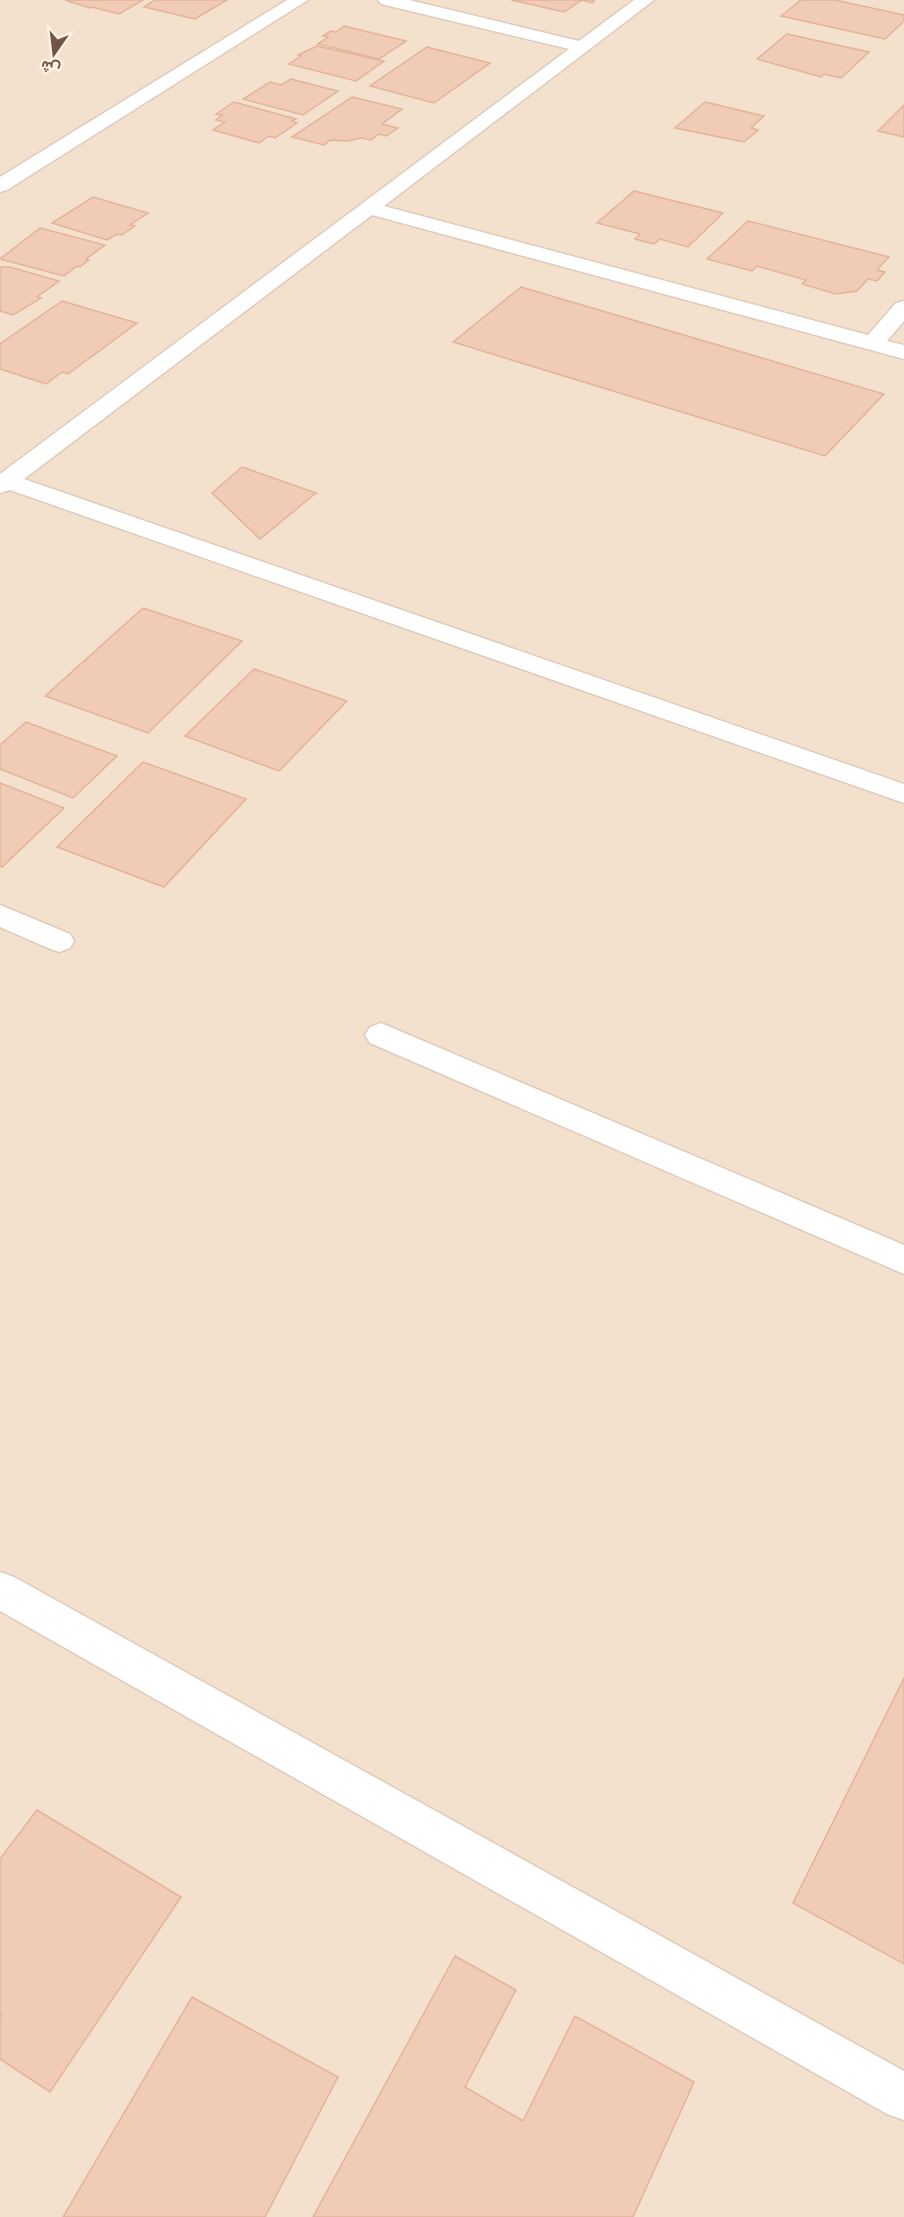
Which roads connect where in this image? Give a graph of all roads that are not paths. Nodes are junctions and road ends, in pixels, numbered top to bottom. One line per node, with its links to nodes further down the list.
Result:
1 (299, 0): 5 (street)
2 (387, 0): 4 (street)
3 (645, 0): 4 (street)
4 (583, 47): 6 (street)
5 (0, 186)
6 (368, 208): 8 (street); 10 (street)
7 (904, 308): 8 (street)
8 (873, 343): 9 (street)
9 (904, 352)
10 (3, 483): 11 (street)
11 (904, 794)
12 (0, 915): 13 (street)
13 (59, 941)
14 (381, 1035): 15 (street)
15 (904, 1260)
16 (0, 1590): 17 (street)
17 (904, 2097)

